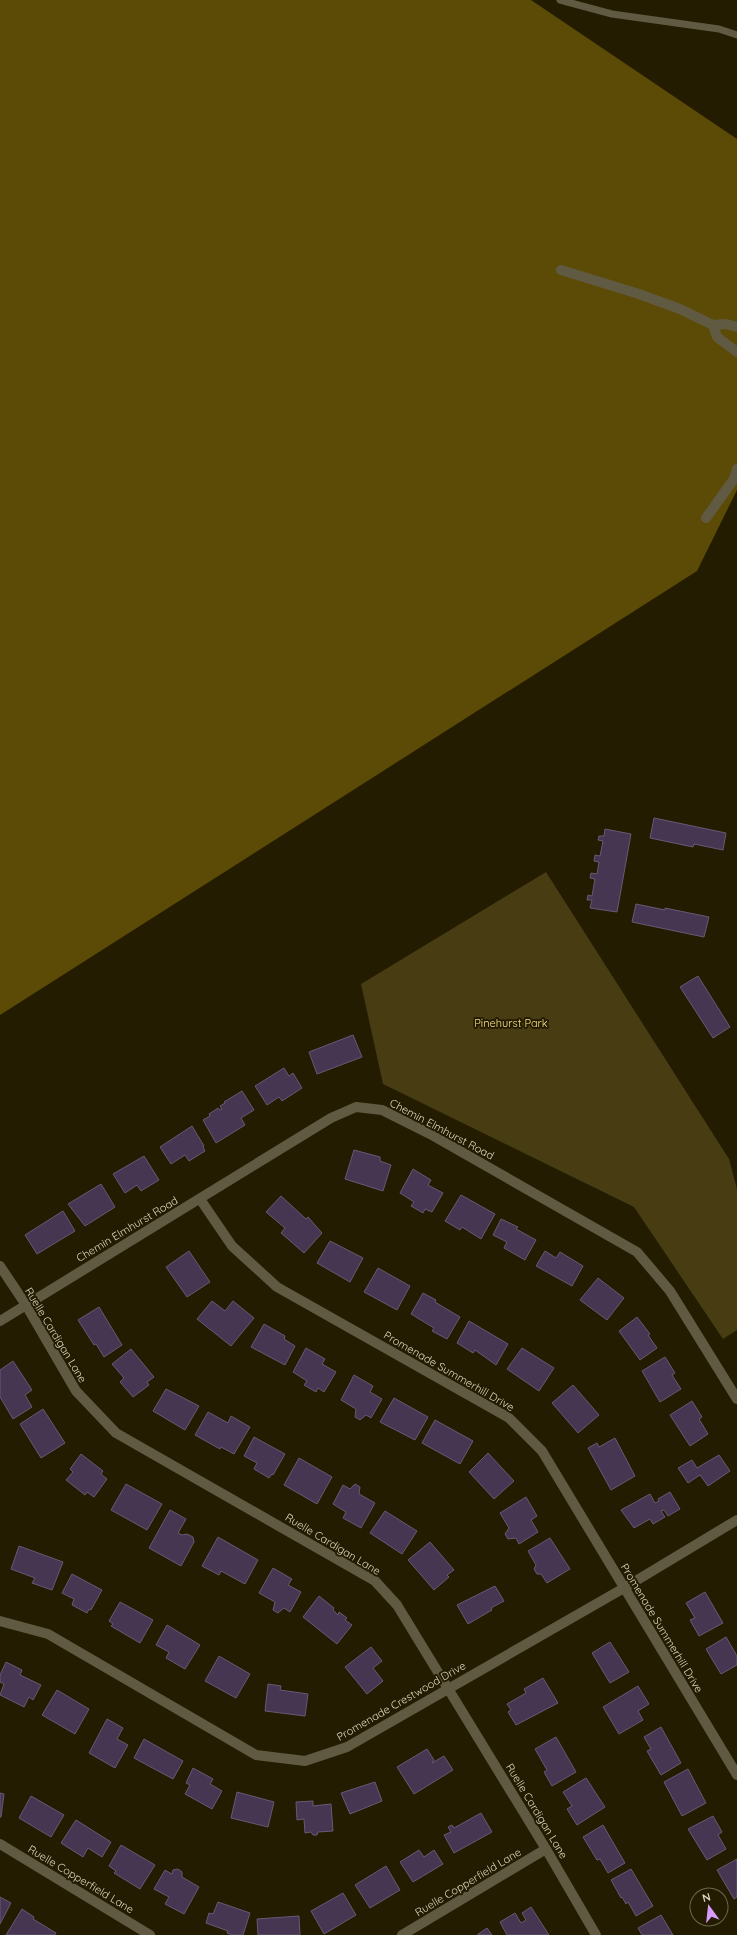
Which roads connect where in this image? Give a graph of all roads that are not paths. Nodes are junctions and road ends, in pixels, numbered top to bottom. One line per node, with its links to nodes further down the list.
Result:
1 (560, 0): 2 (lane)
2 (737, 35)
3 (561, 270): 4 (street)
4 (713, 325): 5 (street); 6 (street)
5 (737, 327)
6 (737, 352)
7 (736, 475): 8 (street)
8 (706, 518)
9 (200, 1199): 11 (street, Chemin Elmhurst Road); 13 (street, Chemin Elmhurst Road); 15 (street, Promenade Summerhill Drive)
10 (0, 1266): 11 (street, Ruelle Cardigan Lane)
11 (26, 1305): 12 (street, Chemin Elmhurst Road); 17 (street, Ruelle Cardigan Lane)
12 (0, 1321)
13 (737, 1399)
14 (737, 1520): 15 (street, Promenade Crestwood Drive)
15 (624, 1588): 17 (street, Promenade Crestwood Drive); 18 (street, Promenade Summerhill Drive)
16 (0, 1621): 17 (street, Promenade Crestwood Drive)
17 (447, 1688): 20 (street, Ruelle Cardigan Lane)
18 (737, 1775)
19 (0, 1844): 21 (street, Ruelle Copperfield Lane)
20 (546, 1849): 22 (street, Ruelle Copperfield Lane); 23 (street, Ruelle Cardigan Lane)
21 (150, 1935)
22 (402, 1935)
23 (596, 1935)

